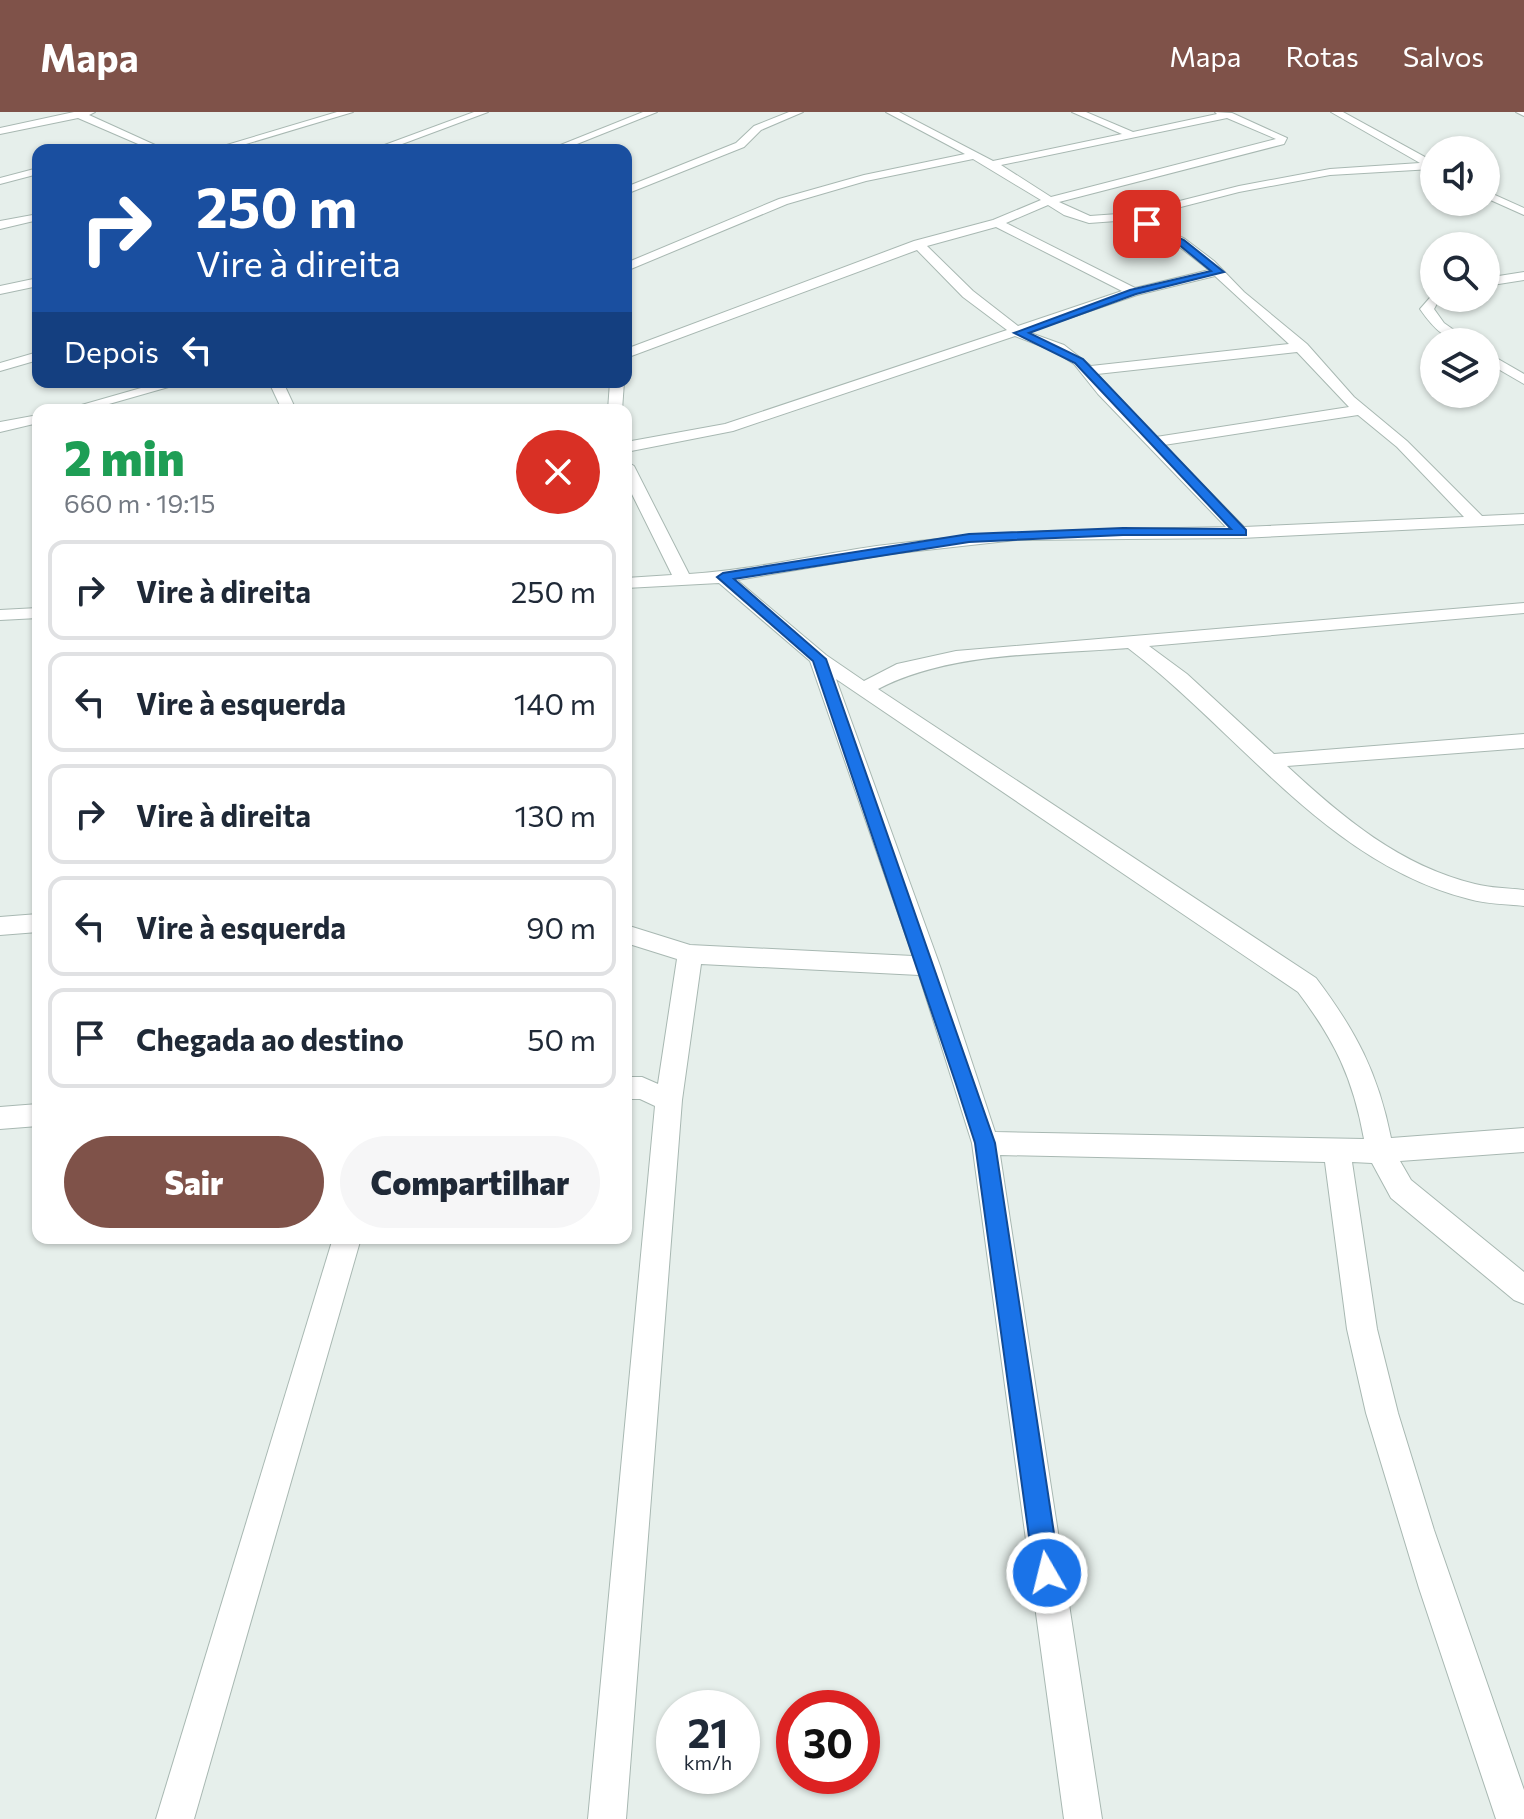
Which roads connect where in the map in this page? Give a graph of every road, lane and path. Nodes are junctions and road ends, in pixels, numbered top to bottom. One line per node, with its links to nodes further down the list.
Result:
1 (11, 112): 11 (street)
2 (348, 112): 16 (street)
3 (483, 112): 17 (street)
4 (652, 112): 18 (street)
5 (798, 112): 25 (street)
6 (891, 112): 19 (street)
7 (1077, 112): 13 (street)
8 (1336, 112): 20 (street)
9 (84, 113): 11 (street); 14 (street)
10 (1224, 114): 13 (street); 26 (street)
11 (32, 125): 12 (street)
12 (0, 131)
13 (1130, 134): 21 (street)
14 (144, 143): 15 (street)
15 (140, 144)
16 (236, 144)
17 (393, 144)
18 (569, 144)
19 (976, 155): 21 (street); 34 (street)
20 (1420, 159)
21 (992, 164): 26 (street)
22 (1420, 167): 29 (street)
23 (32, 173): 24 (street)
24 (0, 181)
25 (632, 189)
26 (1049, 201): 29 (street); 31 (street)
27 (1500, 201): 28 (street)
28 (1524, 212)
29 (1132, 216): 35 (street)
30 (32, 218): 32 (street)
31 (997, 223): 33 (street); 40 (street)
32 (0, 225)
33 (918, 244): 43 (street); 45 (street)
34 (632, 264)
35 (1217, 272): 40 (street); 44 (street)
36 (1524, 276): 37 (street)
37 (1500, 280)
38 (32, 283): 39 (street)
39 (0, 290)
40 (1133, 292): 43 (street)
41 (1429, 312): 42 (street)
42 (1446, 328)
43 (1019, 333): 49 (street); 57 (street)
44 (1302, 347): 49 (street); 53 (street)
45 (632, 352)
46 (32, 358): 48 (street)
47 (1500, 365): 50 (street)
48 (0, 367)
49 (1087, 371): 56 (street)
50 (1524, 380)
51 (156, 388): 52 (street)
52 (94, 404)
53 (1361, 410): 56 (street); 60 (street)
54 (32, 420): 55 (street)
55 (0, 427)
56 (1153, 442): 61 (street)
57 (632, 446)
58 (632, 478): 63 (street)
59 (1524, 519): 60 (street)
60 (1478, 522): 61 (street)
61 (1241, 533): 62 (street)
62 (723, 577): 63 (street); 69 (street)
63 (683, 580): 64 (street)
64 (632, 583)
65 (1524, 608): 68 (street)
66 (32, 613): 67 (street)
67 (0, 615)
68 (1132, 642): 70 (street); 72 (street)
69 (819, 659): 70 (street); 78 (street)
70 (865, 688): 86 (street)
71 (1524, 741): 72 (street)
72 (1270, 761): 73 (street)
73 (1524, 898)
74 (32, 923): 75 (street)
75 (0, 926)
76 (632, 936): 77 (street)
77 (690, 954): 78 (street); 80 (street)
78 (928, 966): 84 (street)
79 (632, 1088): 80 (street)
80 (669, 1100): 90 (street)
81 (32, 1115): 82 (street)
82 (0, 1118)
83 (1524, 1140): 86 (street)
84 (985, 1143): 85 (street); 91 (street)
85 (1336, 1150): 86 (street); 92 (street)
86 (1380, 1151): 88 (street)
87 (345, 1244): 89 (street)
88 (1524, 1290)
89 (175, 1819)
90 (607, 1819)
91 (1083, 1819)
92 (1515, 1819)

